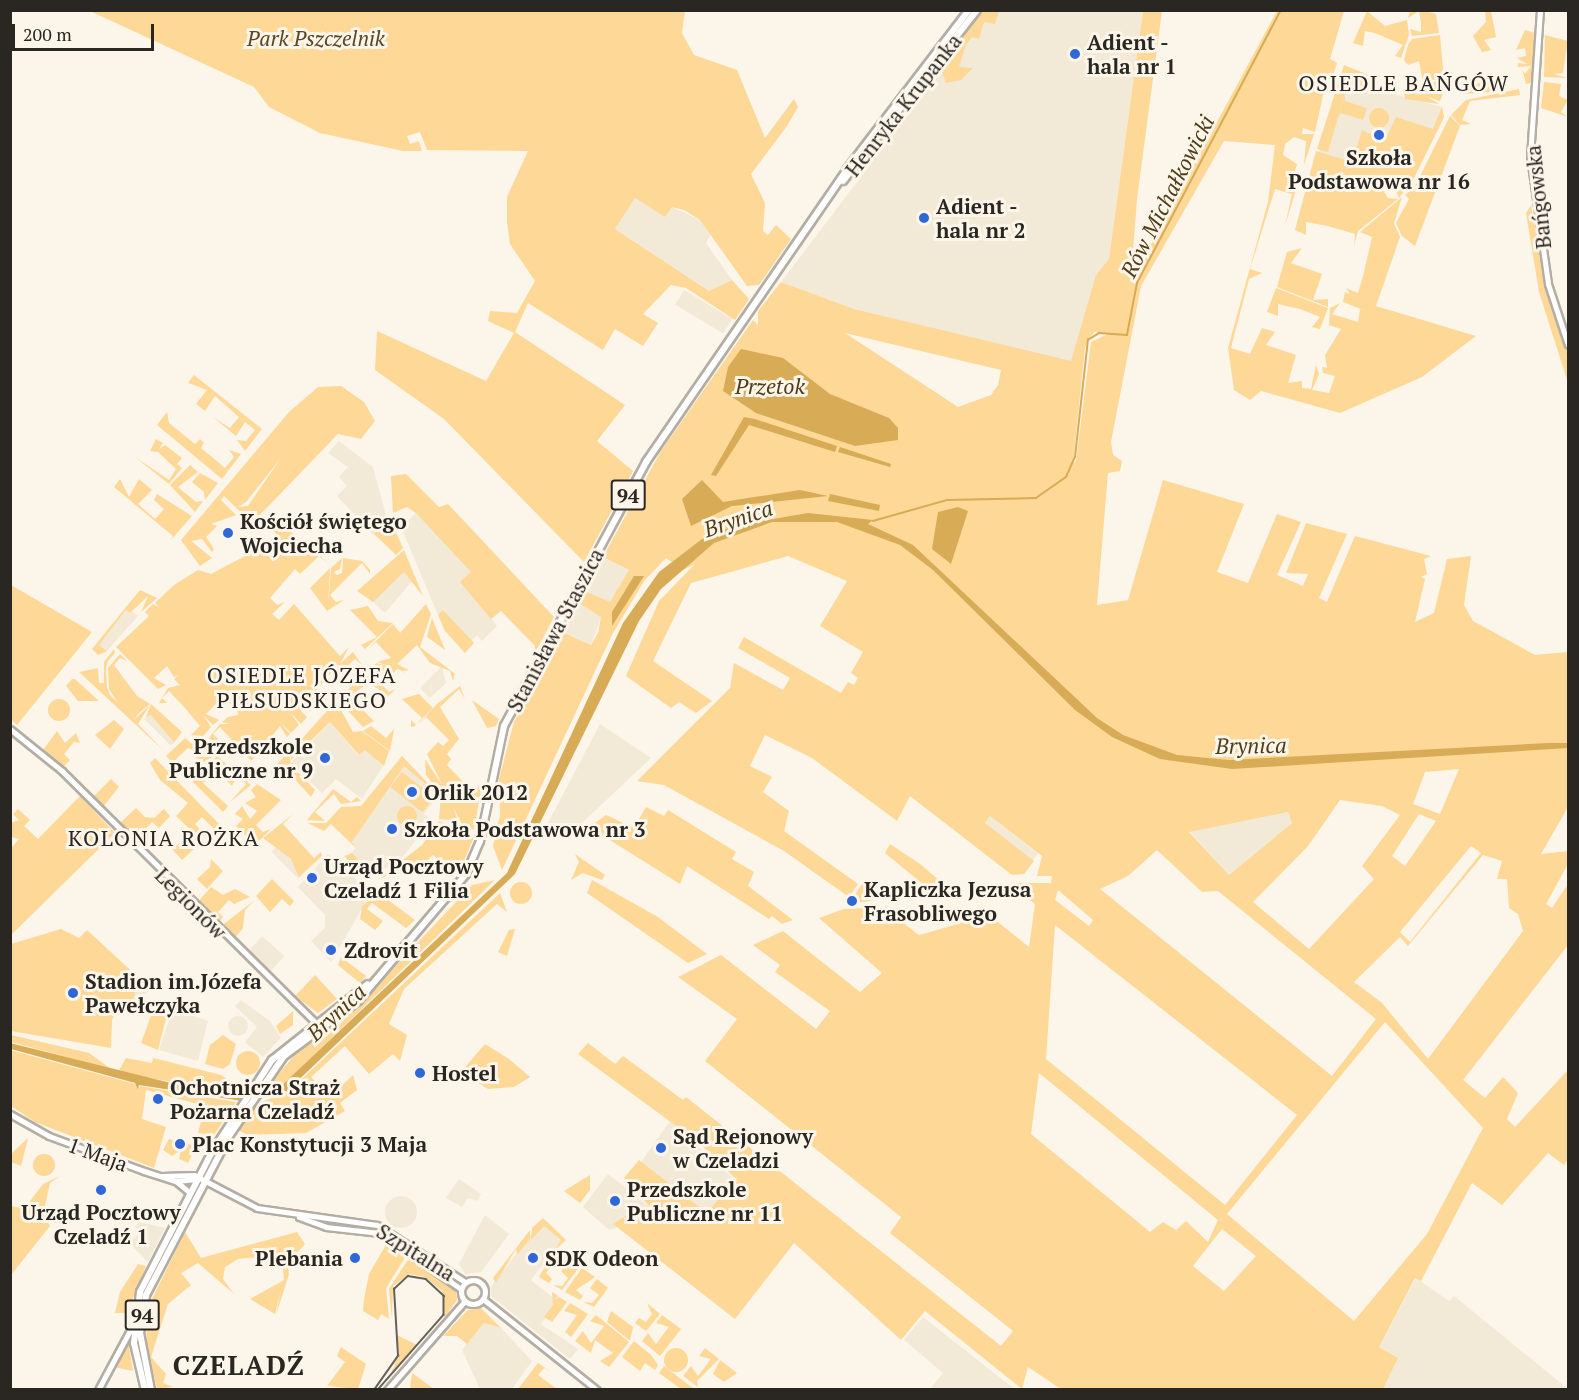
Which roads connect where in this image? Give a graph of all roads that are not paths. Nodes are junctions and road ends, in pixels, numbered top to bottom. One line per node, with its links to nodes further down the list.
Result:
1 (969, 10): 4 (main road, Henryka Krupanka / 94)
2 (977, 10): 4 (main road, Henryka Krupanka / 94)
3 (1540, 10): 6 (street, Bańgowska)
4 (828, 197): 5 (main road, Henryka Krupanka / 94)
5 (759, 297): 8 (main road, Stanisława Staszica / 94)
6 (1569, 345)
7 (10, 729): 8 (street, Legionów)
8 (319, 1026): 9 (main road, Stanisława Staszica / 94); 9 (main road, Stanisława Staszica / 94)
9 (241, 1110): 12 (main road, Stanisława Staszica / 94)
10 (10, 1114): 11 (street, 1 Maja)
11 (162, 1176): 12 (street, 1 Maja); 13 (street, 1 Maja)
12 (202, 1180): 13 (street, 1 Maja); 14 (main road, Stanisława Staszica / 94); 15 (street, 1 Maja); 23 (main road, Stanisława Staszica / 94)
13 (176, 1181): 14 (street)
14 (190, 1193): 20 (main road, Stanisława Staszica / 94)
15 (328, 1225): 16 (street, Szpitalna); 17 (street, Szpitalna)
16 (465, 1282): 17 (street); 18 (street, Szpitalna)
17 (461, 1289): 19 (street)
18 (483, 1299): 19 (street); 25 (street)
19 (465, 1301): 24 (street)
20 (134, 1323): 21 (street); 22 (main road, Stanisława Staszica / 94)
21 (98, 1389)
22 (144, 1389)
23 (152, 1389)
24 (387, 1389)
25 (597, 1389)

